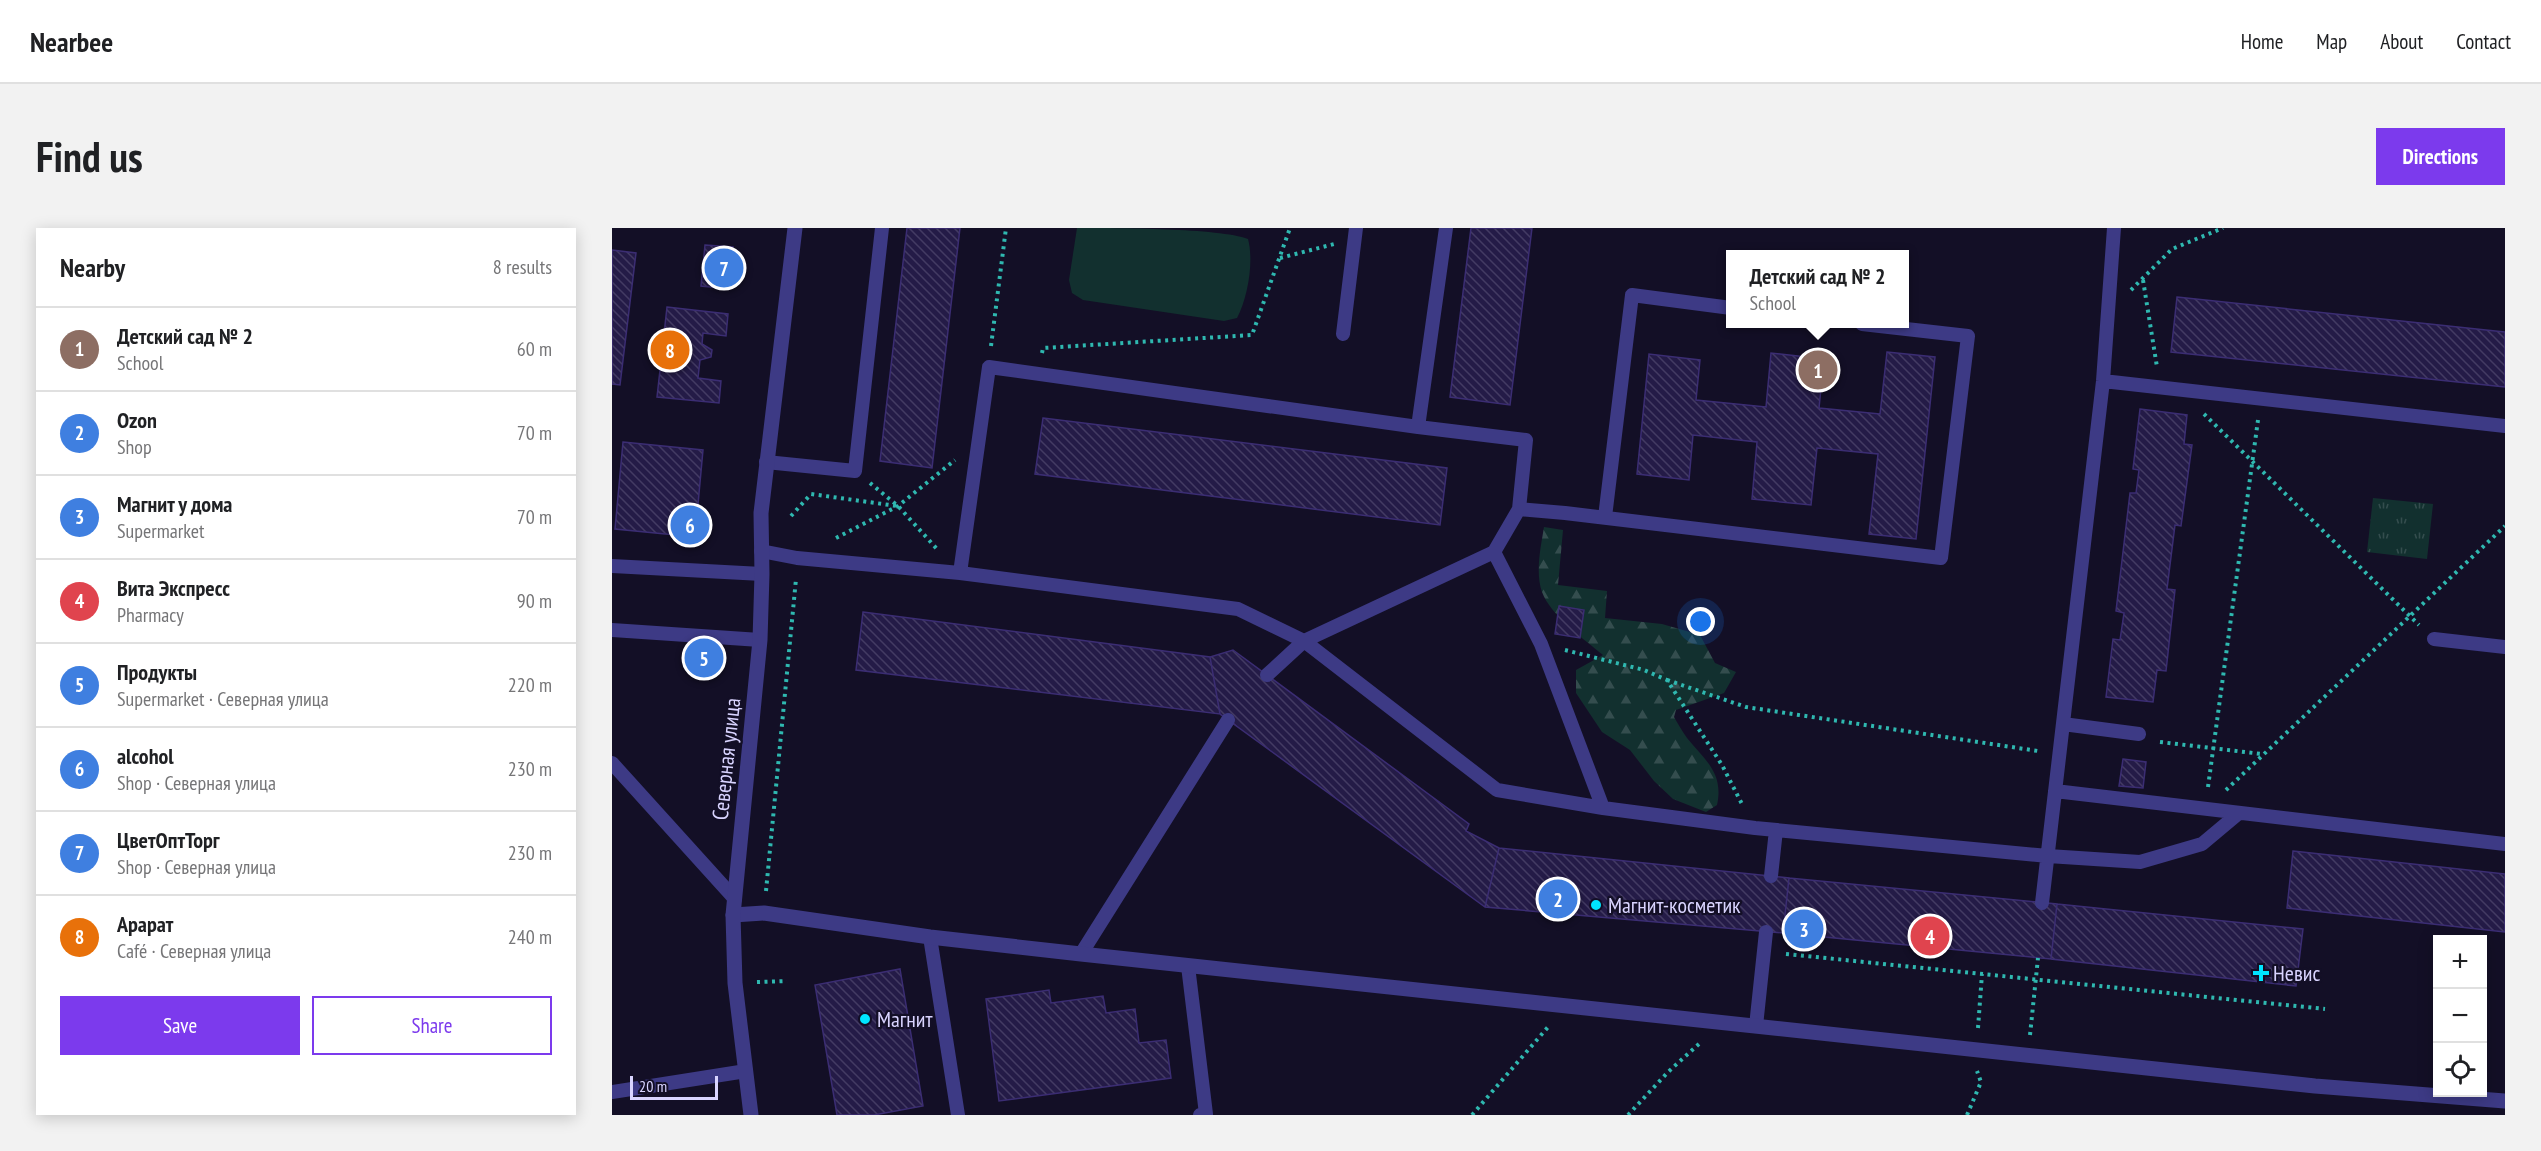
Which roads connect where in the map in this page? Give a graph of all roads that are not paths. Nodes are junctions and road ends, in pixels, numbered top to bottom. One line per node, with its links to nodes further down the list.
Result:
1 (795, 228): 12 (street, Северная улица)
2 (882, 228): 12 (lane)
3 (1446, 228): 11 (lane)
4 (2114, 228): 9 (lane)
5 (1356, 233): 8 (lane)
6 (1726, 307): 14 (lane)
7 (1897, 328): 14 (lane)
8 (1343, 334)
9 (2103, 381): 10 (lane); 27 (lane)
10 (2505, 426)
11 (1418, 427): 13 (lane); 18 (lane)
12 (766, 462): 15 (street, Северная улица)
13 (1519, 509): 14 (lane); 16 (lane)
14 (1605, 518)
15 (761, 551): 18 (lane); 19 (street, Северная улица)
16 (1494, 552): 23 (lane); 31 (lane)
17 (612, 566): 19 (lane)
18 (960, 573): 23 (lane)
19 (762, 574): 22 (street, Северная улица)
20 (612, 630): 22 (lane)
21 (2434, 639): 24 (lane)
22 (760, 640): 38 (street, Северная улица)
23 (1304, 641): 25 (lane); 31 (lane)
24 (2505, 648)
25 (1267, 675)
26 (1228, 720): 41 (lane)
27 (2063, 724): 28 (lane); 30 (lane)
28 (2139, 734)
29 (612, 763): 38 (lane)
30 (2055, 791): 32 (lane); 35 (lane)
31 (1603, 808): 33 (lane)
32 (2239, 813): 34 (lane); 35 (lane)
33 (1776, 830): 35 (lane); 36 (lane)
34 (2505, 844)
35 (2048, 856): 37 (lane)
36 (1771, 876)
37 (2042, 903)
38 (734, 907): 40 (street); 44 (street, Северная улица)
39 (1766, 932): 43 (lane)
40 (930, 937): 41 (street); 48 (lane)
41 (1081, 954): 42 (street)
42 (1188, 966): 43 (street); 49 (lane)
43 (1756, 1026): 46 (street)
44 (746, 1071): 45 (lane); 47 (street, Северная улица)
45 (612, 1092)
46 (2505, 1101)
47 (751, 1115)
48 (958, 1115)
49 (1200, 1115)

